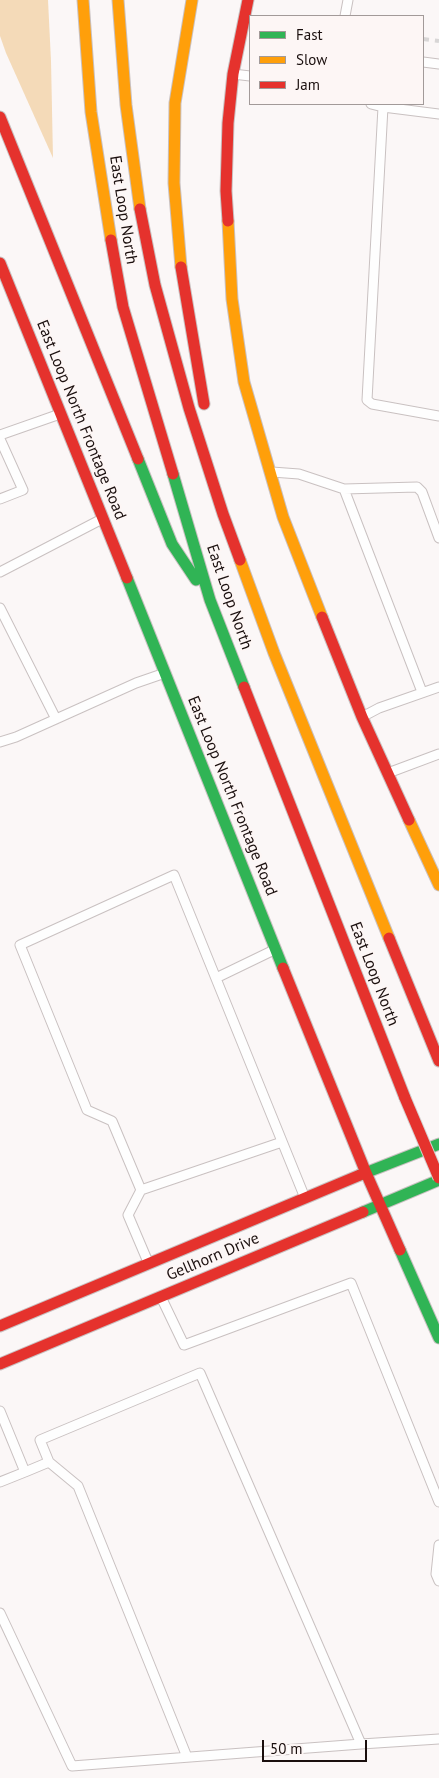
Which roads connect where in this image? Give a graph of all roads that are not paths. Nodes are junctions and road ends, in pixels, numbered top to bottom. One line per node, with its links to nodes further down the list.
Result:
1 (83, 0): 27 (main road, East Loop North)
2 (118, 0): 23 (main road, East Loop North)
3 (192, 0): 23 (main road)
4 (248, 0): 9 (main road)
5 (348, 0): 6 (lane)
6 (345, 15)
7 (424, 62): 8 (lane)
8 (439, 64)
9 (233, 74): 10 (lane); 20 (main road)
10 (249, 76)
11 (375, 105): 12 (lane)
12 (383, 107): 13 (lane); 17 (lane)
13 (439, 114)
14 (0, 117): 27 (main road)
15 (0, 263): 16 (main road, East Loop North Frontage Road)
16 (61, 414): 18 (lane); 24 (main road, East Loop North Frontage Road)
17 (439, 416)
18 (0, 435)
19 (0, 439): 22 (lane)
20 (269, 472): 21 (lane); 32 (main road)
21 (344, 489): 25 (lane); 31 (lane)
22 (0, 499)
23 (223, 514): 40 (main road, East Loop North)
24 (103, 518): 26 (lane); 29 (main road, East Loop North Frontage Road)
25 (439, 538)
26 (0, 572)
27 (210, 600): 44 (main road, East Loop North, bridge)
28 (0, 608): 33 (lane)
29 (165, 673): 33 (lane); 38 (main road, East Loop North Frontage Road)
30 (439, 687): 31 (lane)
31 (422, 692): 32 (lane)
32 (362, 717): 36 (main road)
33 (56, 719): 34 (lane)
34 (0, 742)
35 (439, 754): 36 (lane)
36 (388, 774): 37 (main road)
37 (439, 885)
38 (276, 948): 39 (lane); 43 (main road, East Loop North Frontage Road)
39 (216, 978): 41 (lane); 45 (lane)
40 (439, 1061)
41 (282, 1142): 45 (lane); 46 (lane)
42 (439, 1144): 43 (main road, Gellhorn Drive)
43 (366, 1172): 46 (main road, Gellhorn Drive); 47 (main road, East Loop North Frontage Road)
44 (439, 1179): 47 (main road, Gellhorn Drive)
45 (140, 1190): 48 (lane)
46 (305, 1198): 48 (main road, Gellhorn Drive)
47 (380, 1204): 49 (main road, Gellhorn Drive); 51 (main road, East Loop North Frontage Road)
48 (150, 1268): 50 (main road, Gellhorn Drive)
49 (159, 1293): 52 (main road, Gellhorn Drive); 57 (lane)
50 (0, 1326)
51 (439, 1338)
52 (0, 1364)
53 (0, 1411): 55 (lane)
54 (49, 1462): 55 (lane); 62 (lane); 63 (lane)
55 (25, 1472): 56 (lane)
56 (0, 1482)
57 (439, 1502)
58 (439, 1545): 59 (lane)
59 (439, 1581)
60 (0, 1613): 63 (lane)
61 (439, 1738): 62 (lane)
62 (361, 1744): 63 (lane)
63 (187, 1757)

